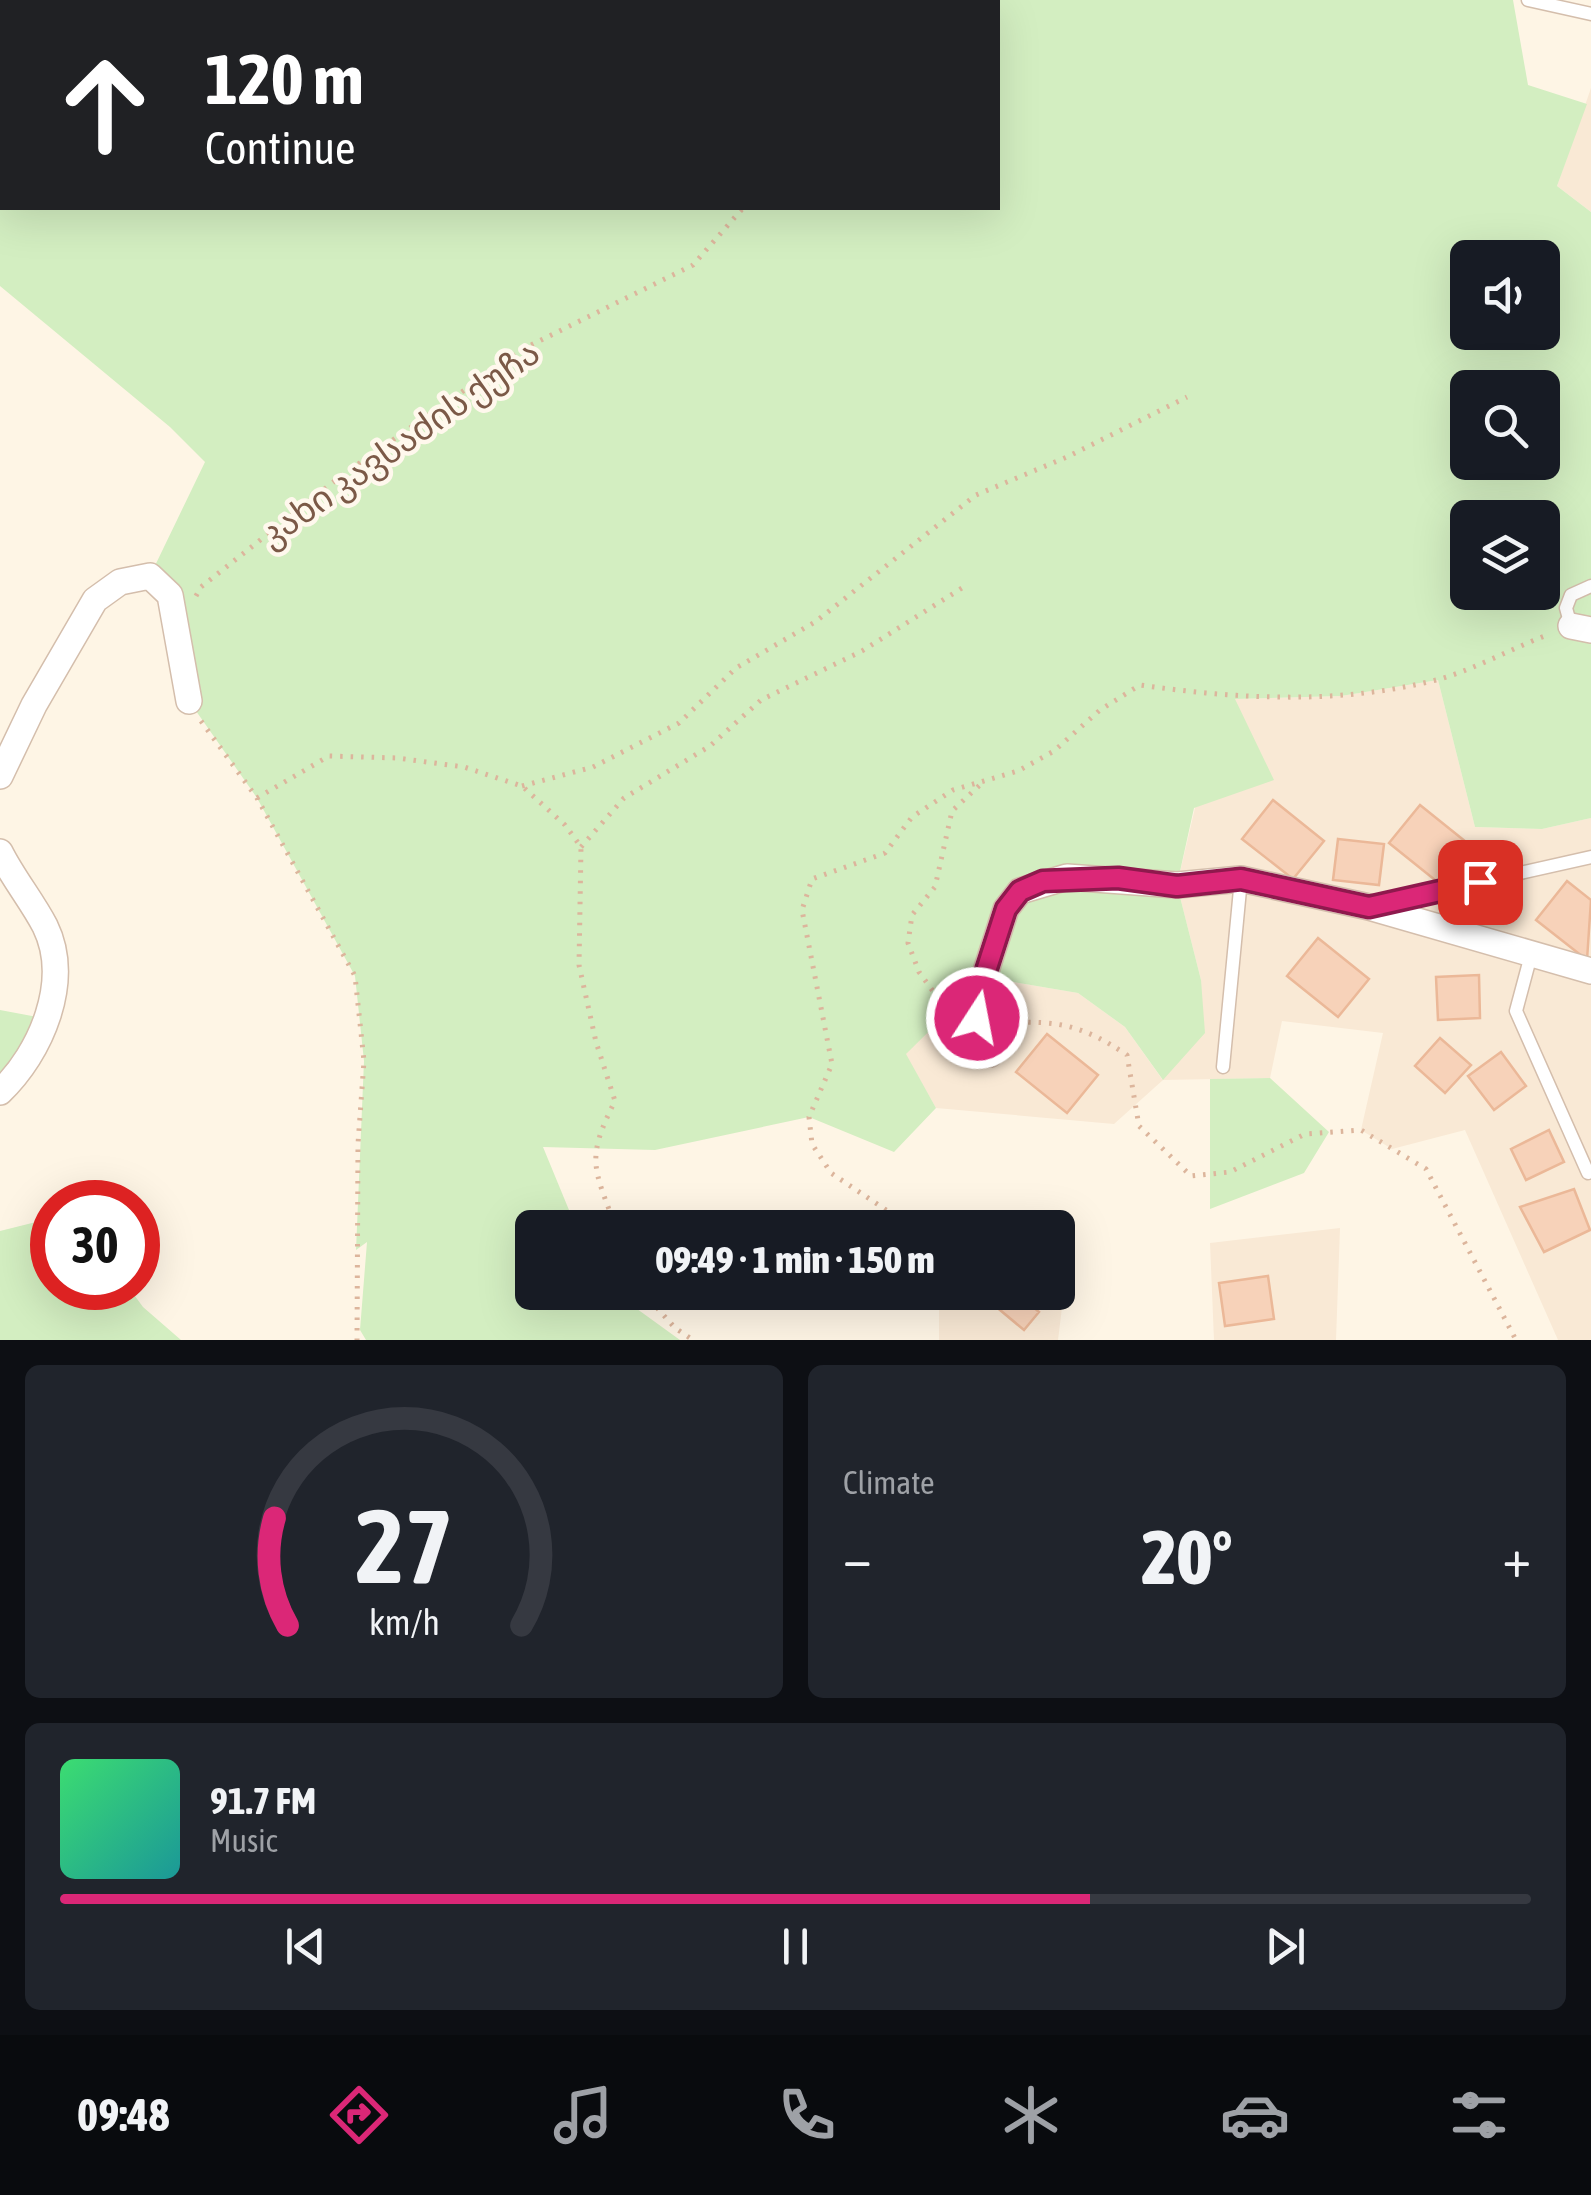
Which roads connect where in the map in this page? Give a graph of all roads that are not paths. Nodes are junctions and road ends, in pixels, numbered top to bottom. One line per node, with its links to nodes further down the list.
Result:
1 (1528, 0): 2 (lane)
2 (1591, 14)
3 (1591, 586): 4 (lane)
4 (1581, 628)
5 (189, 700): 6 (street)
6 (0, 776)
7 (0, 852): 15 (street)
8 (1591, 857): 10 (lane)
9 (1241, 879): 10 (street); 13 (street); 14 (lane)
10 (1369, 907): 11 (street)
11 (1532, 956): 12 (street); 16 (lane)
12 (1591, 972)
13 (990, 1054)
14 (1223, 1068)
15 (0, 1092)
16 (1588, 1173)

